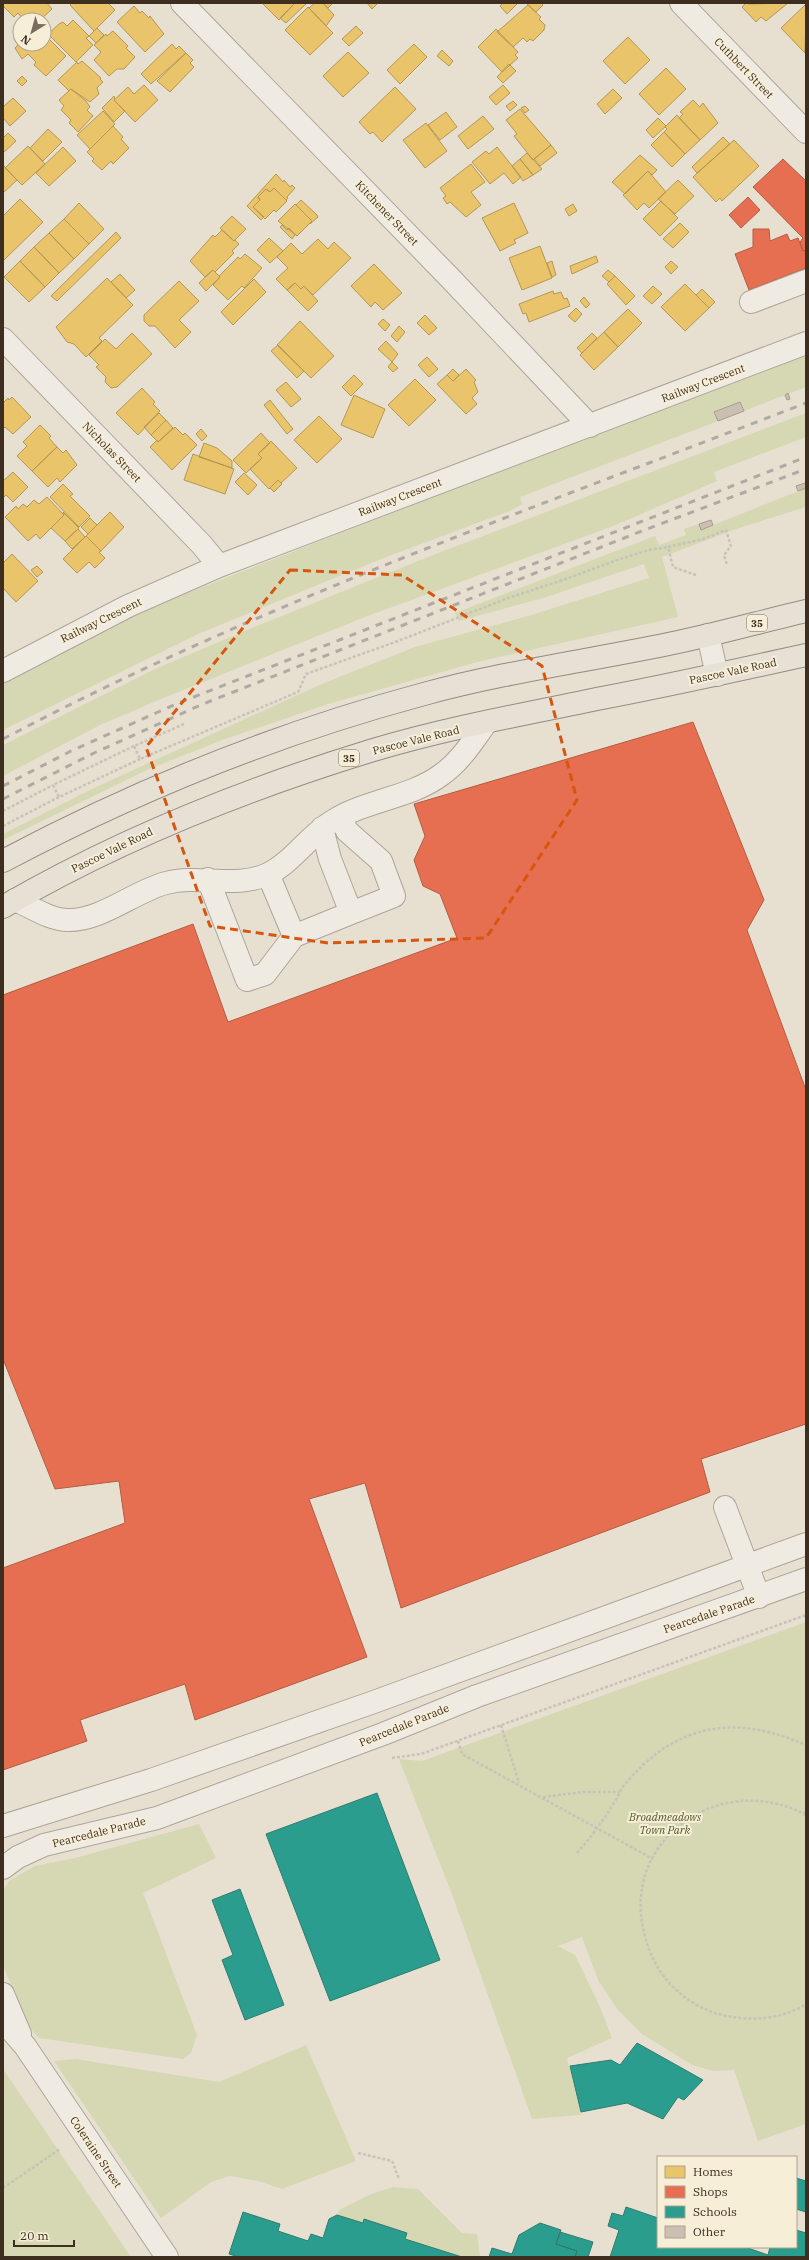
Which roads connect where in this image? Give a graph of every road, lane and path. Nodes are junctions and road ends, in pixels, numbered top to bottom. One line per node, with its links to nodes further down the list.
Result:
1 (182, 3): 8 (street, Kitchener Street)
2 (681, 3): 3 (street, Cuthbert Street)
3 (806, 132)
4 (806, 281): 5 (street)
5 (751, 302)
6 (3, 339): 11 (street, Nicholas Street)
7 (806, 343): 8 (street, Railway Crescent)
8 (590, 426): 11 (street, Railway Crescent)
9 (668, 547): 10 (path); 12 (path); 21 (path)
10 (727, 565)
11 (220, 566): 16 (street, Railway Crescent)
12 (696, 575)
13 (806, 611): 14 (main road, 35)
14 (708, 635): 17 (street); 28 (main road, 35)
15 (806, 655): 17 (main road, Pascoe Vale Road / 35)
16 (3, 671)
17 (717, 674): 18 (main road, Pascoe Vale Road / 35)
18 (486, 723): 25 (street); 31 (main road, Pascoe Vale Road / 35)
19 (184, 724): 20 (path)
20 (134, 746): 21 (path); 22 (path)
21 (140, 759): 23 (path)
22 (53, 785): 23 (path); 24 (path)
23 (59, 797): 26 (path)
24 (3, 811)
25 (341, 816): 27 (street); 32 (street)
26 (3, 826)
27 (322, 828): 29 (street); 32 (street)
28 (3, 860)
29 (268, 874): 30 (street); 33 (street)
30 (208, 879): 31 (street); 33 (street)
31 (9, 904)
32 (351, 913): 33 (street)
33 (294, 936)
34 (725, 1507): 36 (street)
35 (806, 1544): 36 (street)
36 (748, 1566): 38 (street); 49 (street)
37 (806, 1579): 38 (street, Pearcedale Parade)
38 (759, 1597): 53 (street, Pearcedale Parade)
39 (806, 1614): 40 (path)
40 (501, 1725): 41 (path); 44 (path)
41 (458, 1741): 43 (path); 44 (path)
42 (806, 1745): 45 (path)
43 (392, 1758)
44 (519, 1784): 46 (path)
45 (620, 1792): 46 (path); 50 (path)
46 (543, 1797): 50 (path)
47 (806, 1810): 48 (path)
48 (805, 1814): 52 (path)
49 (3, 1826)
50 (598, 1828): 51 (path); 52 (path)
51 (577, 1853)
52 (653, 1859): 55 (path)
53 (3, 1868)
54 (3, 1994): 57 (street, Coleraine Street)
55 (806, 2004)
56 (3, 2021): 57 (street, Coleraine Street)
57 (25, 2046): 62 (street, Coleraine Street)
58 (60, 2149): 61 (path)
59 (358, 2153): 60 (path)
60 (399, 2179)
61 (3, 2188)
62 (167, 2257)

